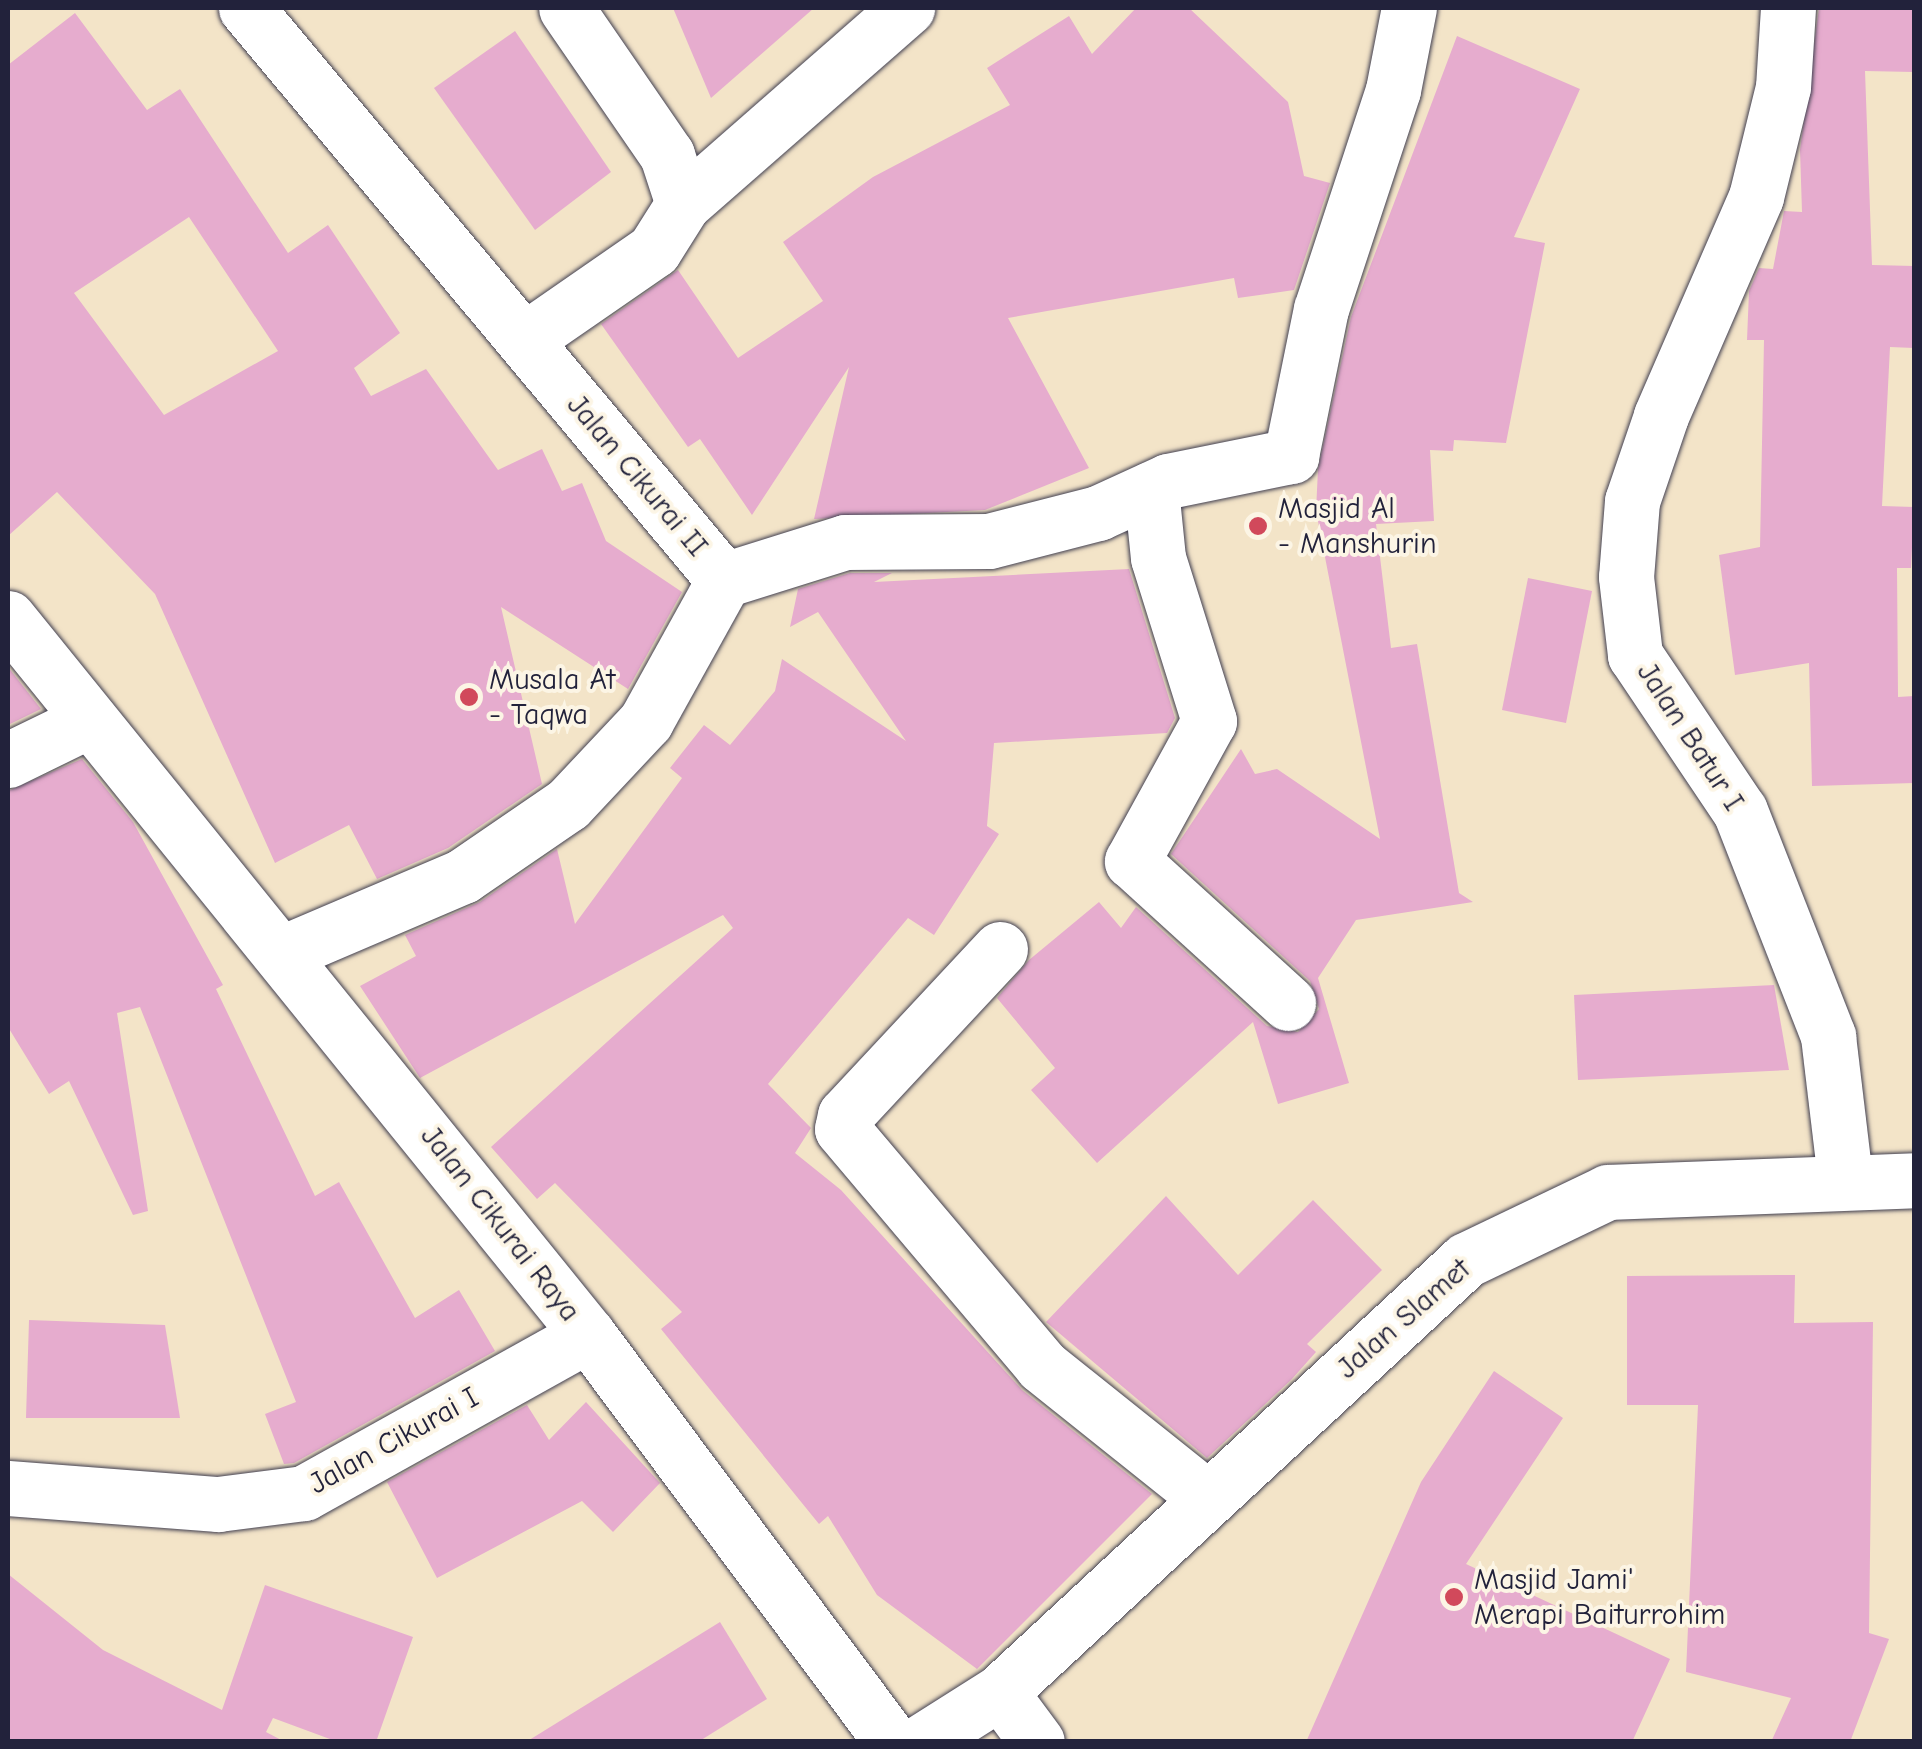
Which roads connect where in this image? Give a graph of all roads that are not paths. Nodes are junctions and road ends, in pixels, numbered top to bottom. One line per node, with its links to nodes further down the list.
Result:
1 (246, 8): 7 (street, Jalan Cikurai II)
2 (566, 8): 6 (street)
3 (906, 8): 6 (street)
4 (1409, 8): 8 (street)
5 (1788, 8): 16 (street, Jalan Batur I)
6 (683, 204): 7 (street)
7 (524, 340): 9 (street, Jalan Cikurai II)
8 (1151, 489): 9 (street); 15 (street)
9 (724, 580): 14 (street, Jalan Cikurai II)
10 (8, 618): 11 (street, Jalan Cikurai Raya)
11 (90, 720): 12 (street); 14 (street, Jalan Cikurai Raya)
12 (8, 760)
13 (1000, 949): 20 (street)
14 (285, 952): 18 (street, Jalan Cikurai Raya)
15 (1288, 1004)
16 (1845, 1179): 17 (street, Jalan Slamet); 20 (street, Jalan Slamet)
17 (1914, 1180)
18 (588, 1335): 19 (street, Jalan Cikurai I); 22 (street, Jalan Cikurai Raya)
19 (8, 1488)
20 (1206, 1497): 21 (street, Jalan Slamet)
21 (1000, 1692): 23 (street, Jalan Slamet); 24 (street)
22 (892, 1742)
23 (922, 1742)
24 (1037, 1742)

